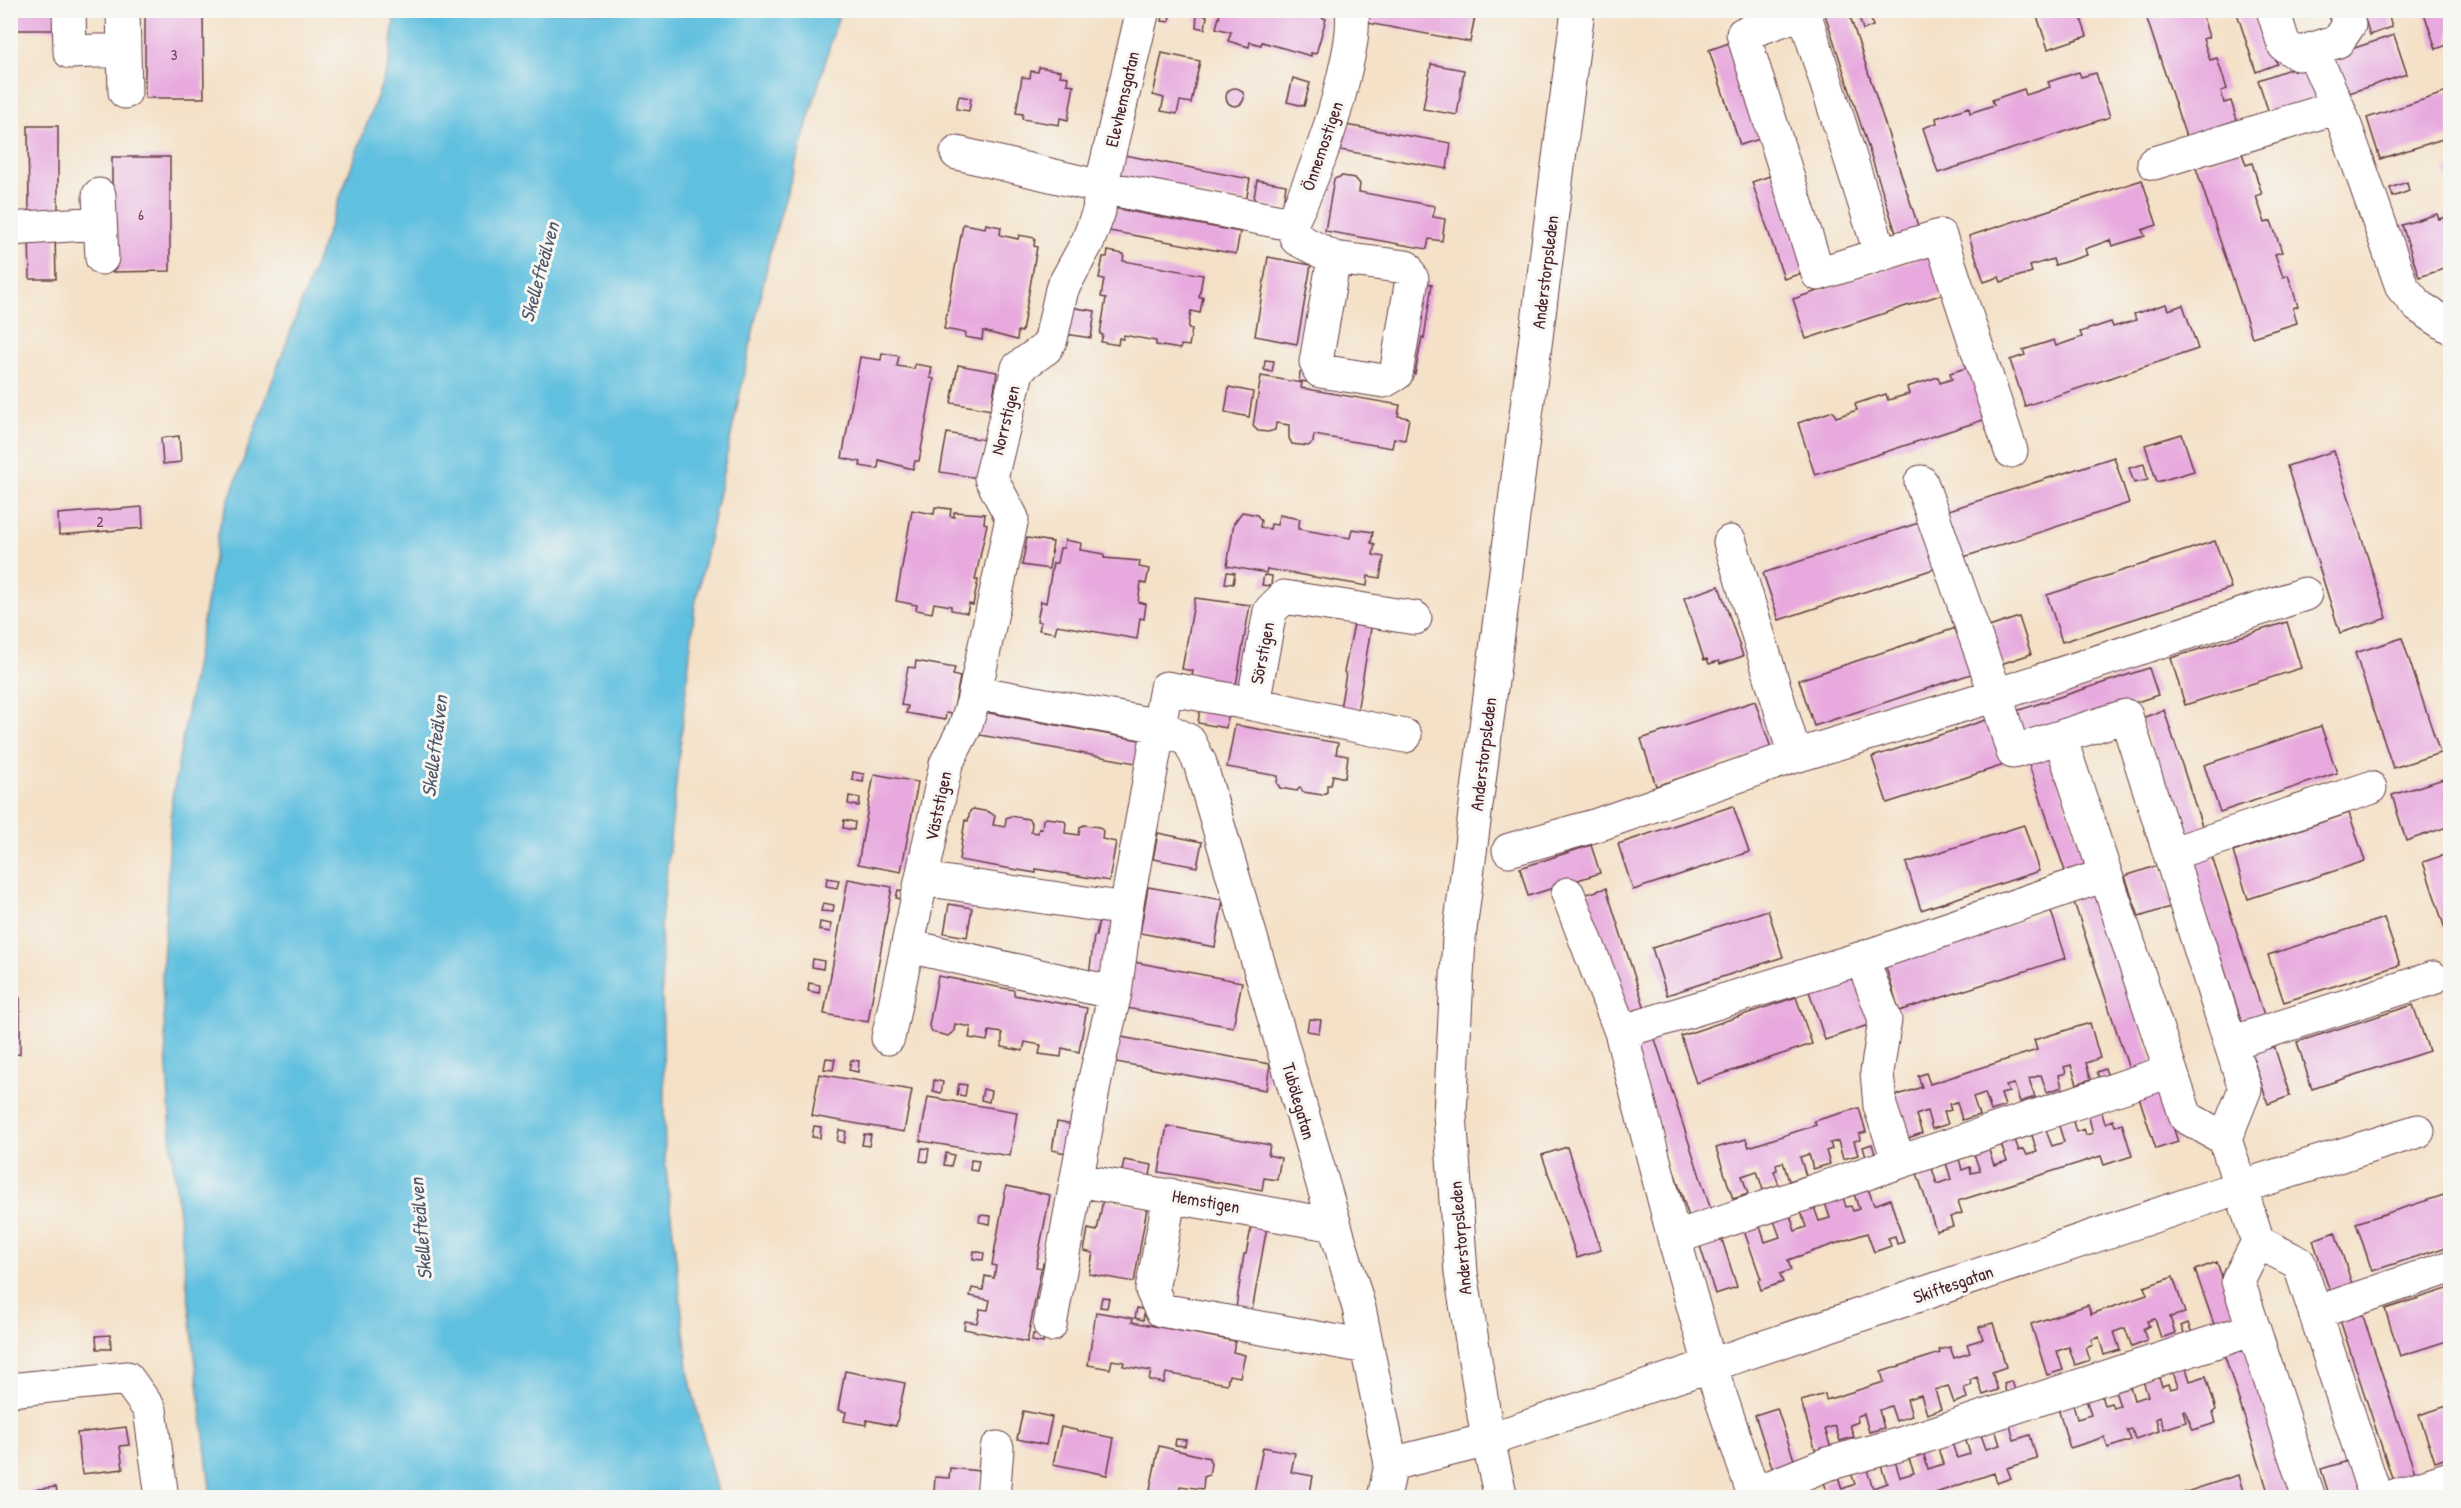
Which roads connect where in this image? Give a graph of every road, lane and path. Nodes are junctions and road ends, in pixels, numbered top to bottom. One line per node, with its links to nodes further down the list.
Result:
1 (69, 10): 10 (street)
2 (123, 10): 10 (street)
3 (1143, 10): 15 (street, Elevhemsgatan)
4 (1352, 10): 16 (street, Önnemostigen)
5 (1578, 10): 65 (street, Anderstorpsleden)
6 (2273, 10): 9 (street)
7 (2345, 10): 9 (street)
8 (1770, 14): 18 (street); 18 (street)
9 (2312, 49): 12 (street)
10 (124, 50): 11 (street)
11 (125, 92)
12 (2338, 107): 14 (street); 21 (street)
13 (957, 153): 15 (street)
14 (2154, 163)
15 (1101, 187): 16 (street); 27 (street, Norrstigen)
16 (1291, 224): 20 (street)
17 (10, 229): 19 (street)
18 (1881, 255): 22 (street)
19 (102, 258)
20 (1334, 258)
21 (2451, 327)
22 (2011, 451)
23 (1921, 482): 28 (street)
24 (1730, 542): 33 (street)
25 (2305, 594): 28 (street)
26 (1415, 618): 29 (street, Sörstigen)
27 (976, 681): 30 (street, Tubölegatan); 38 (street, Väststigen)
28 (1996, 695): 32 (street); 33 (street)
29 (1253, 704): 30 (street, Sörstigen); 31 (street, Sörstigen)
30 (1160, 726): 40 (street); 55 (street, Tubölegatan)
31 (1405, 736)
32 (2060, 737): 36 (street); 37 (street)
33 (1795, 756): 35 (street)
34 (2370, 788): 36 (street)
35 (1509, 849)
36 (2170, 854): 47 (street)
37 (2105, 875): 42 (street); 48 (street)
38 (923, 879): 40 (street); 41 (street, Väststigen)
39 (1568, 894): 45 (street)
40 (1126, 909): 44 (street)
41 (908, 946): 44 (street); 46 (street, Väststigen)
42 (1863, 958): 45 (street); 51 (street)
43 (2433, 978): 47 (street)
44 (1115, 993): 52 (street)
45 (1621, 1032): 56 (street)
46 (888, 1038)
47 (2231, 1043): 50 (street)
48 (2170, 1071): 50 (street); 51 (street)
49 (2418, 1131): 53 (street, Skiftesgatan)
50 (2225, 1139): 53 (street)
51 (1899, 1162): 56 (street)
52 (1077, 1180): 54 (street, Hemstigen); 60 (street)
53 (2240, 1187): 57 (street); 63 (street, Skiftesgatan)
54 (1170, 1195): 55 (street, Hemstigen); 62 (street)
55 (1335, 1225): 62 (street, Tubölegatan)
56 (1674, 1238): 63 (street)
57 (2258, 1242): 59 (street); 61 (street)
58 (2451, 1268): 59 (street)
59 (2314, 1313): 75 (street)
60 (1050, 1325)
61 (2254, 1329): 69 (street); 74 (street)
62 (1367, 1347): 67 (street, Tubölegatan)
63 (1710, 1365): 65 (street, Skiftesgatan); 69 (street)
64 (10, 1390): 70 (street)
65 (1488, 1440): 67 (street, Skiftesgatan); 73 (street, Anderstorpsleden)
66 (997, 1448): 71 (street)
67 (1391, 1464): 72 (street, Tubölegatan)
68 (2451, 1478): 76 (street)
69 (1754, 1496)
70 (162, 1497)
71 (993, 1497)
72 (1384, 1497)
73 (1501, 1497)
74 (2309, 1497)
75 (2376, 1497)
76 (2388, 1497)

